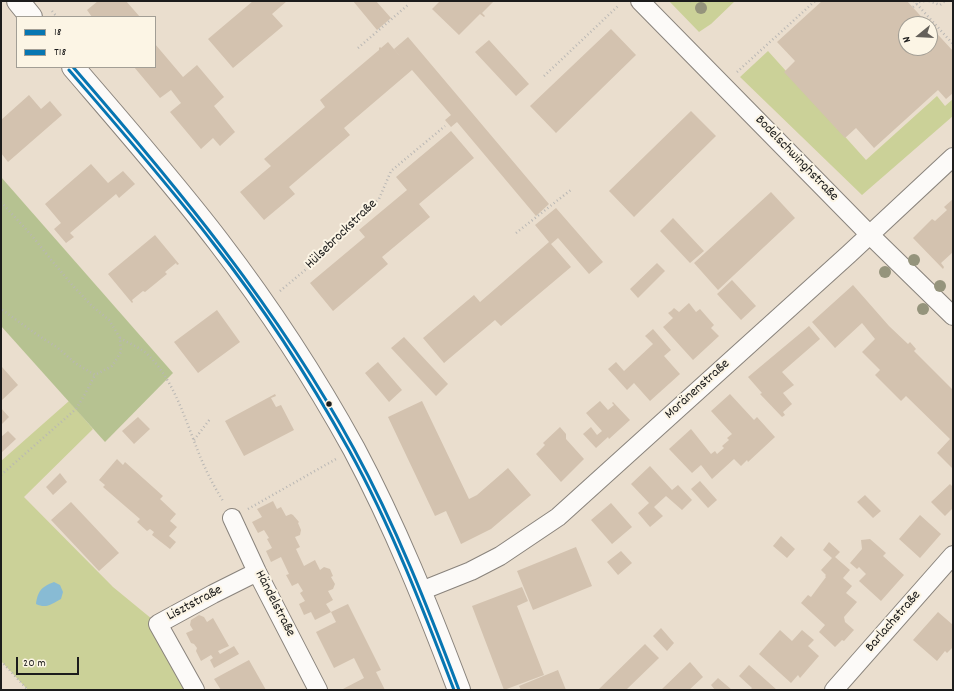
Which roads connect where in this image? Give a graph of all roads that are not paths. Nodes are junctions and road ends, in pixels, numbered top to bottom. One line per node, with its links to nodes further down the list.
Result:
1 (18, 1): 3 (street)
2 (640, 1): 6 (street, Bodelschwinghstraße)
3 (30, 16)
4 (74, 68): 11 (street)
5 (953, 156): 6 (street, Moränenstraße)
6 (870, 235): 7 (street, Bodelschwinghstraße); 11 (street, Moränenstraße)
7 (953, 316)
8 (232, 518): 10 (street, Händelstraße)
9 (953, 555): 15 (street, Barlachstraße)
10 (257, 572): 12 (street, Lisztstraße); 13 (street, Händelstraße)
11 (421, 591): 14 (street)
12 (195, 690)
13 (318, 690)
14 (459, 690)
15 (834, 690)

